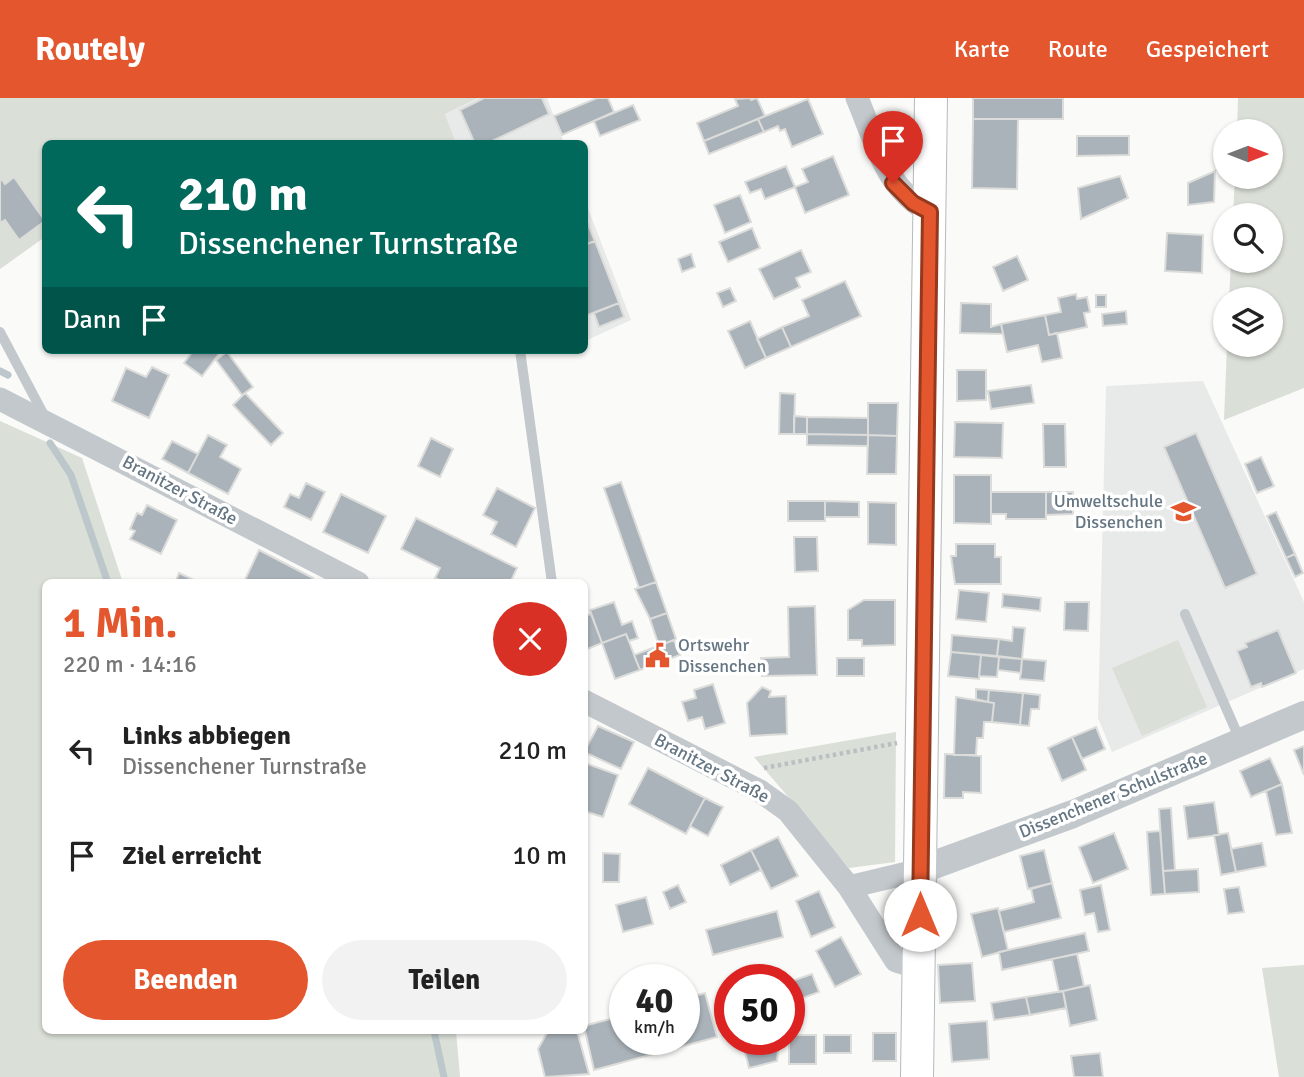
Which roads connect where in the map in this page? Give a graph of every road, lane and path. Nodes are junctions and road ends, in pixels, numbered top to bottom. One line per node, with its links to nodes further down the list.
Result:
1 (857, 98): 3 (street)
2 (931, 98): 3 (main road)
3 (930, 212): 16 (main road)
4 (0, 332): 7 (lane)
5 (521, 354): 9 (lane)
6 (0, 399): 7 (street, Branitzer Straße)
7 (46, 420): 8 (street, Branitzer Straße)
8 (350, 579)
9 (551, 579)
10 (1185, 614): 14 (lane)
11 (588, 698): 15 (street, Branitzer Straße)
12 (1304, 715): 14 (street, Dissenchener Schulstraße)
13 (905, 742): 15 (path)
14 (1241, 742): 16 (street, Dissenchener Schulstraße)
15 (729, 775): 17 (street, Branitzer Straße)
16 (920, 870): 17 (street); 18 (main road)
17 (849, 887): 18 (street, Branitzer Straße)
18 (920, 961): 19 (main road)
19 (917, 1077)

